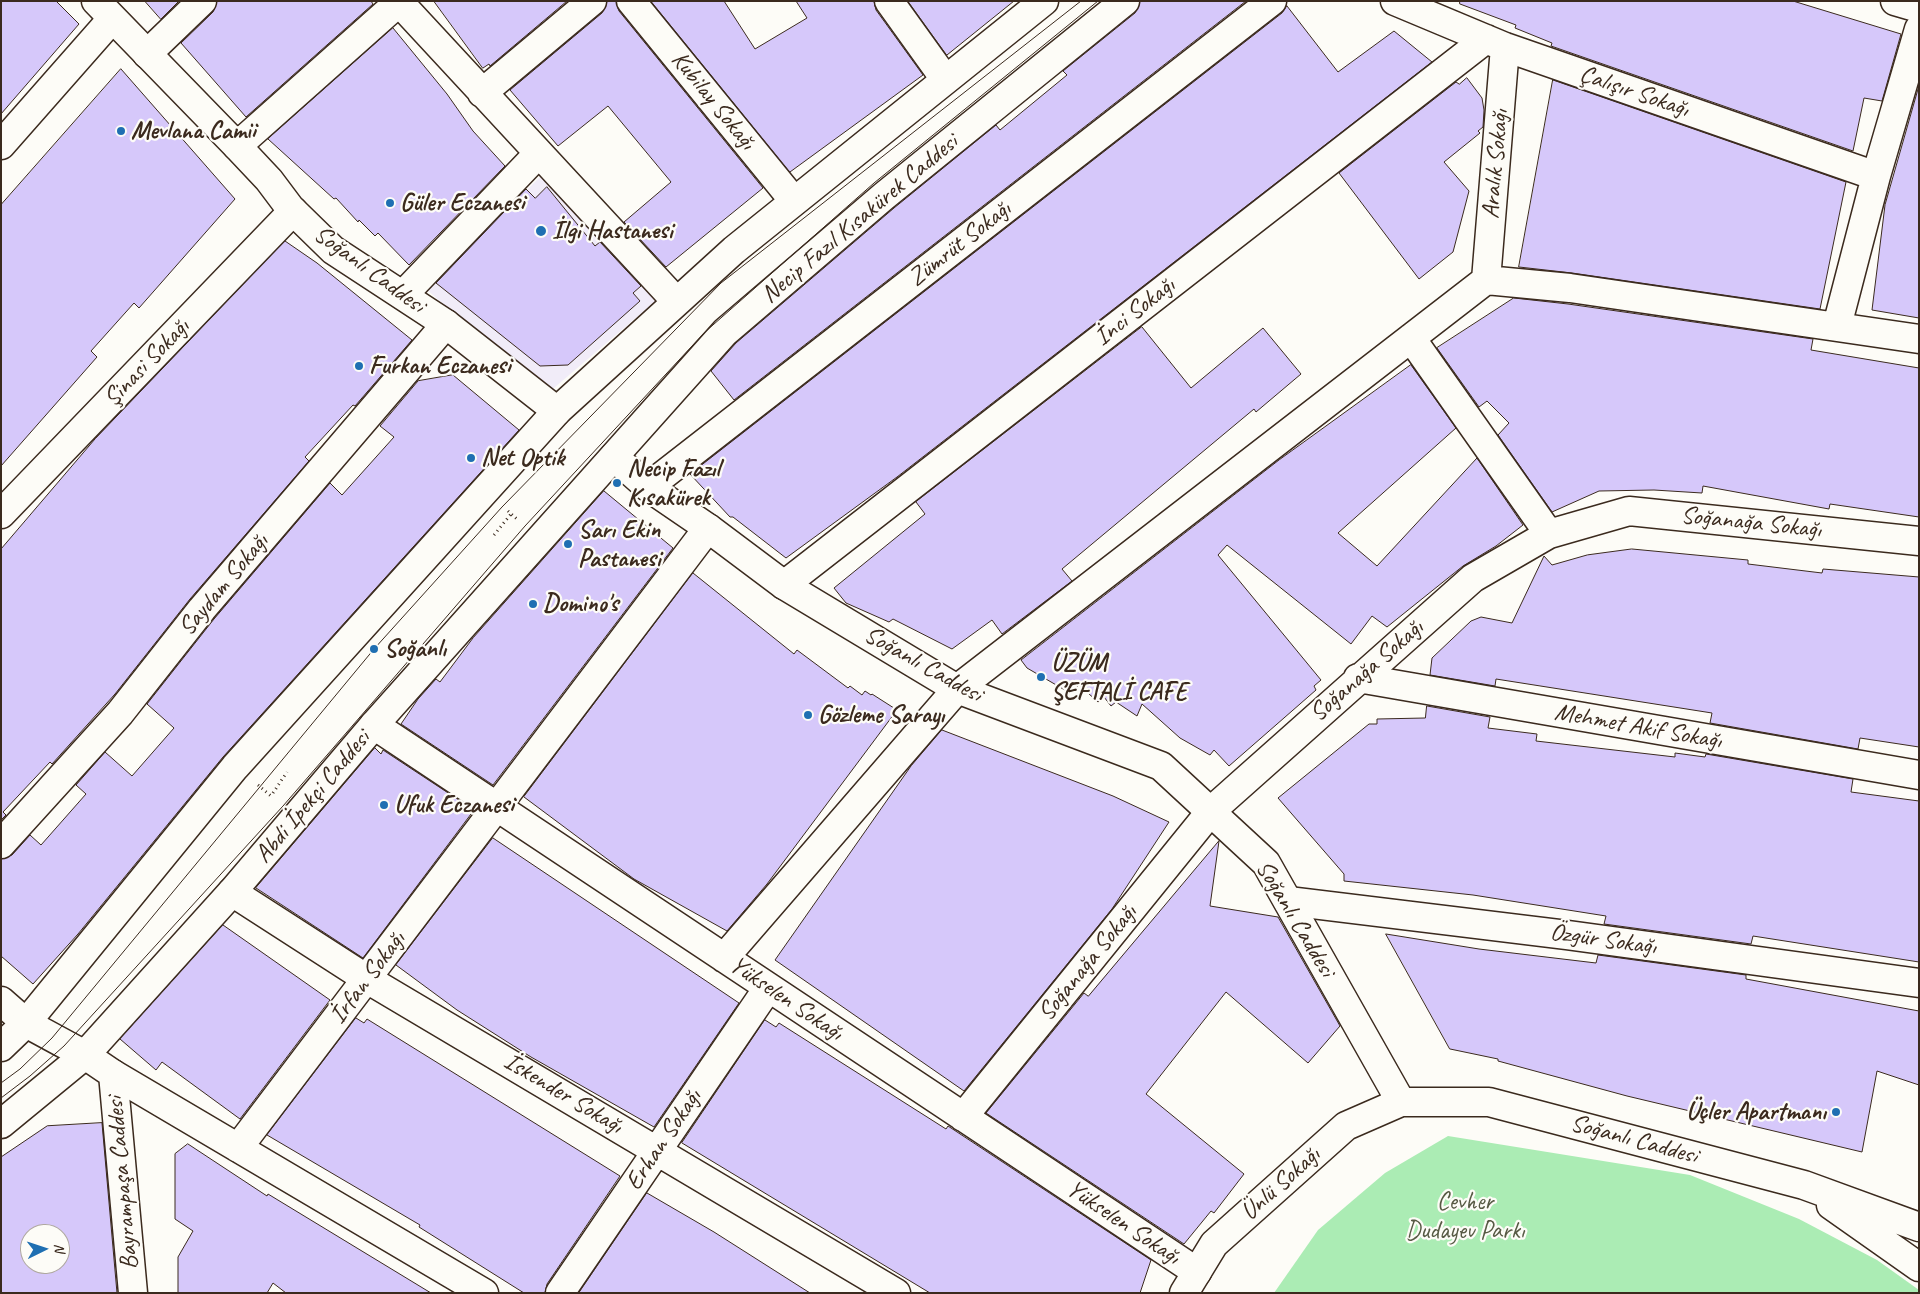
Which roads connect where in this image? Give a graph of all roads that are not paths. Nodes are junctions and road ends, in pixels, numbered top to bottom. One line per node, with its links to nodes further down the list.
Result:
1 (202, 1): 15 (street)
2 (592, 1): 17 (street)
3 (632, 1): 22 (street, Kubilay Sokağı)
4 (888, 1): 16 (street)
5 (1044, 1): 16 (street)
6 (1126, 1): 32 (street, Necip Fazıl Kısakürek Caddesi)
7 (1272, 1): 33 (street, Zümrüt Sokağı)
8 (1395, 1): 14 (street, Çalışır Sokağı)
9 (1895, 1): 11 (street)
10 (398, 2): 17 (street); 19 (street)
11 (1919, 8)
12 (104, 10): 15 (street, Soğanlı Caddesi); 18 (street)
13 (1919, 29): 21 (street)
14 (1496, 44): 21 (street, Çalışır Sokağı); 24 (street, Aralık Sokağı); 38 (street, İnci Sokağı)
15 (147, 54): 19 (street, Soğanlı Caddesi)
16 (945, 79): 22 (street)
17 (482, 93): 20 (street)
18 (1, 146)
19 (237, 146): 23 (street, Soğanlı Caddesi)
20 (538, 154): 25 (street); 26 (street)
21 (1876, 176): 28 (street)
22 (794, 201): 26 (street)
23 (294, 211): 25 (street, Soğanlı Caddesi); 34 (street, Şinasi Sokağı)
24 (1486, 280): 28 (street); 29 (street)
25 (403, 295): 27 (street, Soğanlı Caddesi)
26 (676, 301): 31 (street)
27 (446, 324): 31 (street, Soğanlı Caddesi); 45 (street, Saydam Sokağı)
28 (1837, 326): 30 (street)
29 (1411, 338): 36 (street); 40 (street)
30 (1919, 339)
31 (557, 411): 53 (street)
32 (614, 457): 33 (street, Soğanlı Caddesi); 41 (street, Abdi İpekçi Caddesi)
33 (648, 487): 35 (street, Soğanlı Caddesi)
34 (1, 514)
35 (708, 528): 38 (street, Soğanlı Caddesi); 43 (street, İrfan Sokağı)
36 (1549, 534): 37 (street, Soğanağa Sokağı); 39 (street, Soğanağa Sokağı)
37 (1919, 541)
38 (784, 585): 40 (street, Soğanlı Caddesi)
39 (1358, 678): 42 (street, Mehmet Akif Sokağı); 44 (street, Soğanağa Sokağı)
40 (957, 689): 44 (street, Soğanlı Caddesi); 48 (street)
41 (374, 725): 43 (street, Yükselen Sokağı); 46 (street, Abdi İpekçi Caddesi)
42 (1919, 775)
43 (496, 808): 48 (street, Yükselen Sokağı); 49 (street, İrfan Sokağı)
44 (1211, 811): 47 (street, Soğanlı Caddesi); 58 (street, Soğanağa Sokağı)
45 (1, 844)
46 (232, 892): 49 (street, İskender Sokağı); 55 (street, Abdi İpekçi Caddesi)
47 (1288, 901): 50 (street, Özgür Sokağı); 57 (street, Soğanlı Caddesi)
48 (724, 958): 51 (street, Yükselen Sokağı)
49 (367, 979): 60 (street, İrfan Sokağı); 61 (street, İskender Sokağı)
50 (1919, 982)
51 (768, 988): 58 (street, Yükselen Sokağı); 61 (street, Erhan Sokağı)
52 (1, 1001): 53 (street)
53 (26, 1023): 54 (street); 55 (street)
54 (1, 1047)
55 (85, 1055): 56 (street); 59 (street, Abdi İpekçi Caddesi)
56 (113, 1074): 60 (street); 66 (street, Bayrampaşa Caddesi)
57 (1401, 1102): 62 (street, Soğanlı Caddesi); 65 (street, Ünlü Sokağı)
58 (963, 1117): 65 (street, Yükselen Sokağı)
59 (1, 1124)
60 (238, 1148): 67 (street)
61 (657, 1150): 68 (street, Erhan Sokağı); 69 (street, İskender Sokağı)
62 (1804, 1185): 63 (street, Soğanlı Caddesi); 64 (street)
63 (1919, 1227)
64 (1919, 1268)
65 (1191, 1282)
66 (133, 1293)
67 (484, 1293)
68 (560, 1293)
69 (896, 1293)

